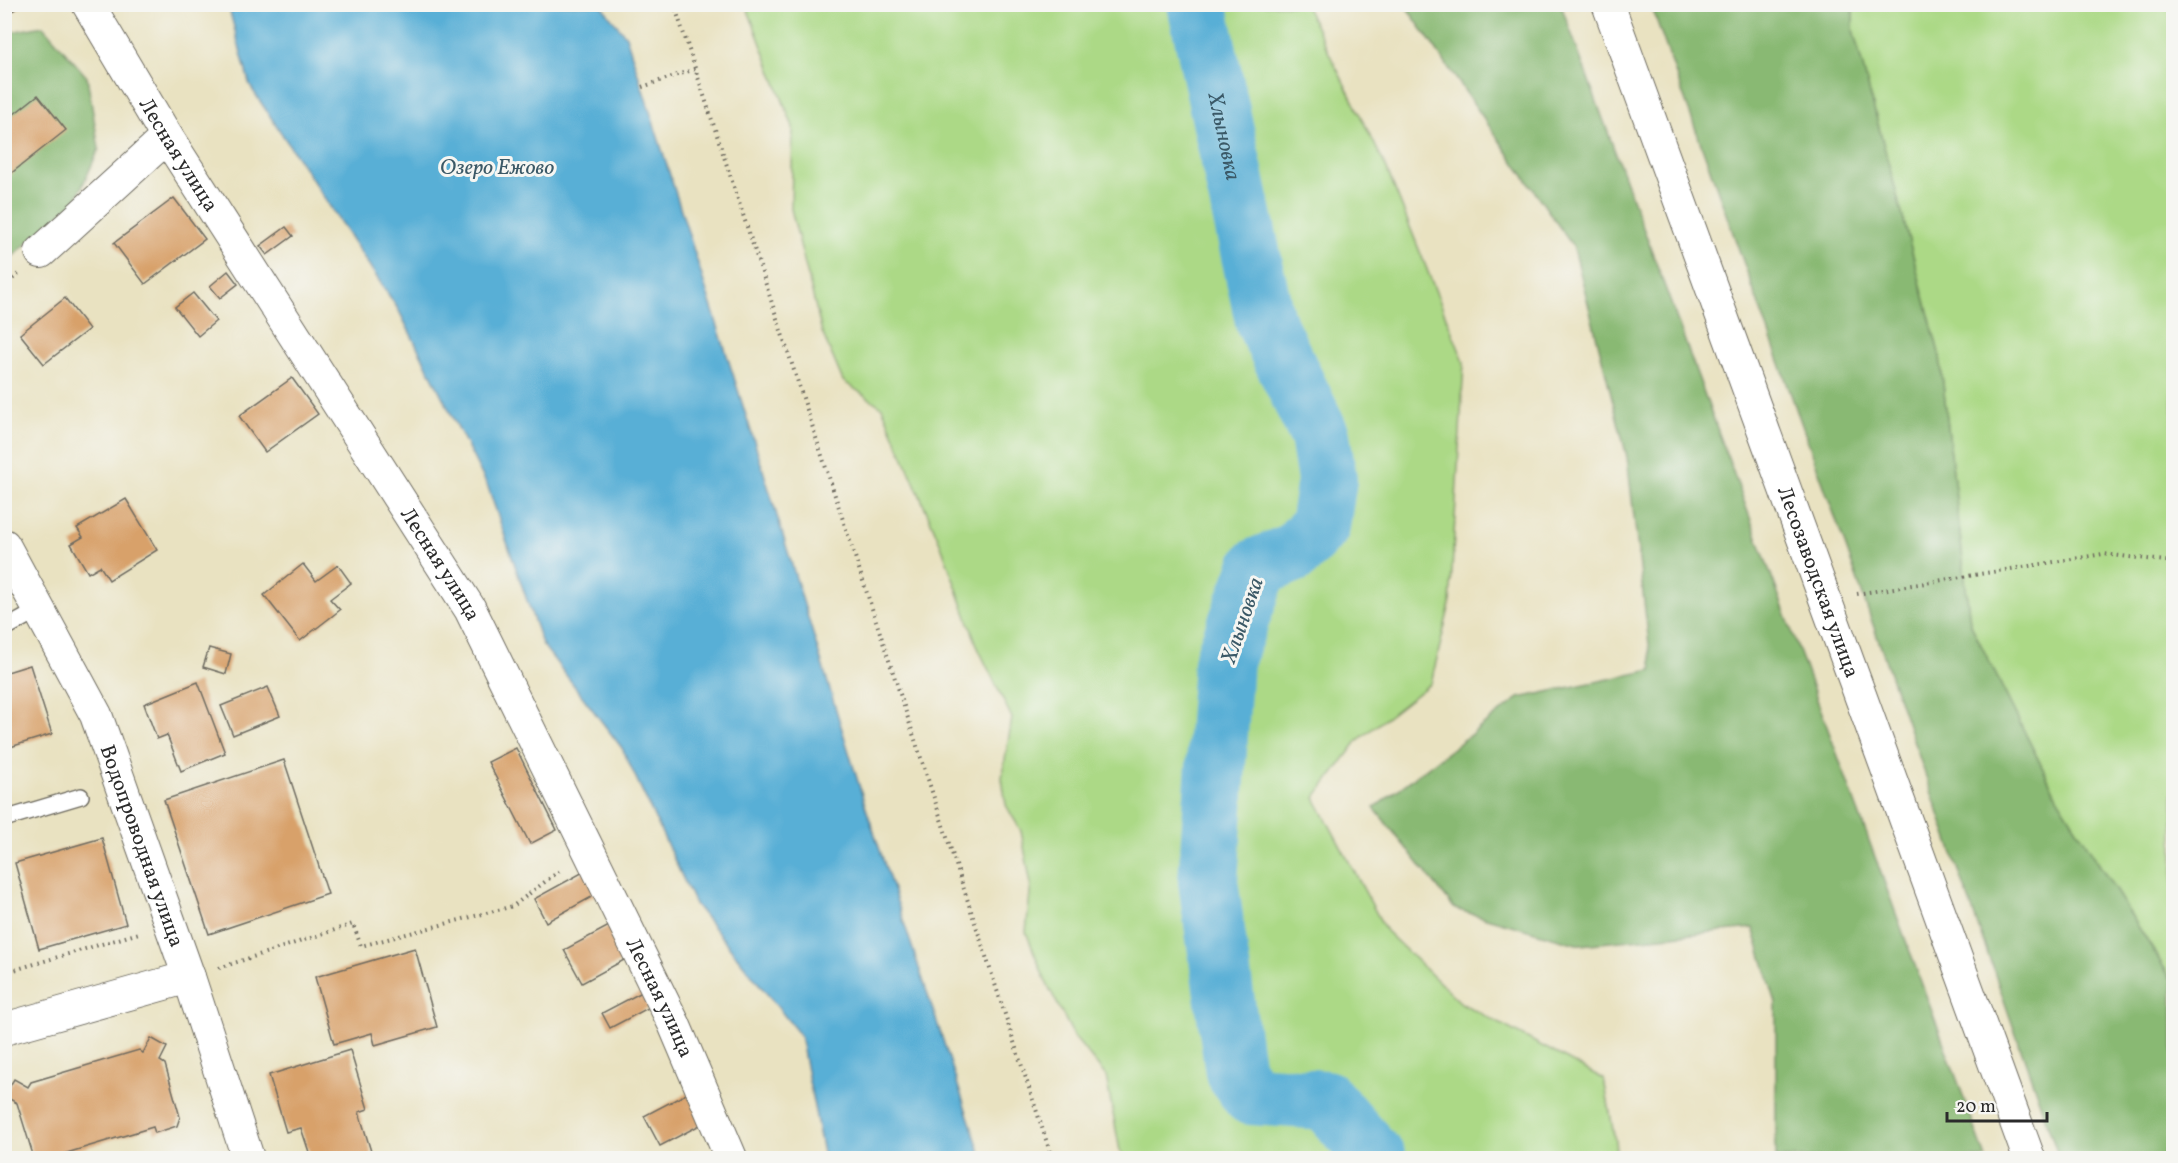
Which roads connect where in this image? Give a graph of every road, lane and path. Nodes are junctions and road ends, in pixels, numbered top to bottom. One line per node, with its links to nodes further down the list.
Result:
1 (88, 4): 6 (street, Лесная улица)
2 (674, 4): 4 (path)
3 (1608, 4): 10 (street, Лесозаводская улица)
4 (695, 69): 5 (path); 24 (path)
5 (642, 87)
6 (167, 137): 7 (street); 23 (street, Лесная улица)
7 (41, 252)
8 (4, 546): 11 (street, Водопроводная улица)
9 (2174, 562): 10 (path)
10 (1824, 599): 25 (street, Лесозаводская улица)
11 (40, 609): 12 (lane); 20 (street, Водопроводная улица)
12 (4, 629)
13 (81, 796): 14 (lane)
14 (4, 819)
15 (554, 875): 20 (path)
16 (142, 932): 18 (path)
17 (4, 951): 18 (path)
18 (10, 971): 19 (path)
19 (4, 973)
20 (189, 977): 21 (street); 22 (street, Водопроводная улица)
21 (4, 1029)
22 (248, 1158)
23 (730, 1158)
24 (1052, 1158)
25 (2029, 1158)

